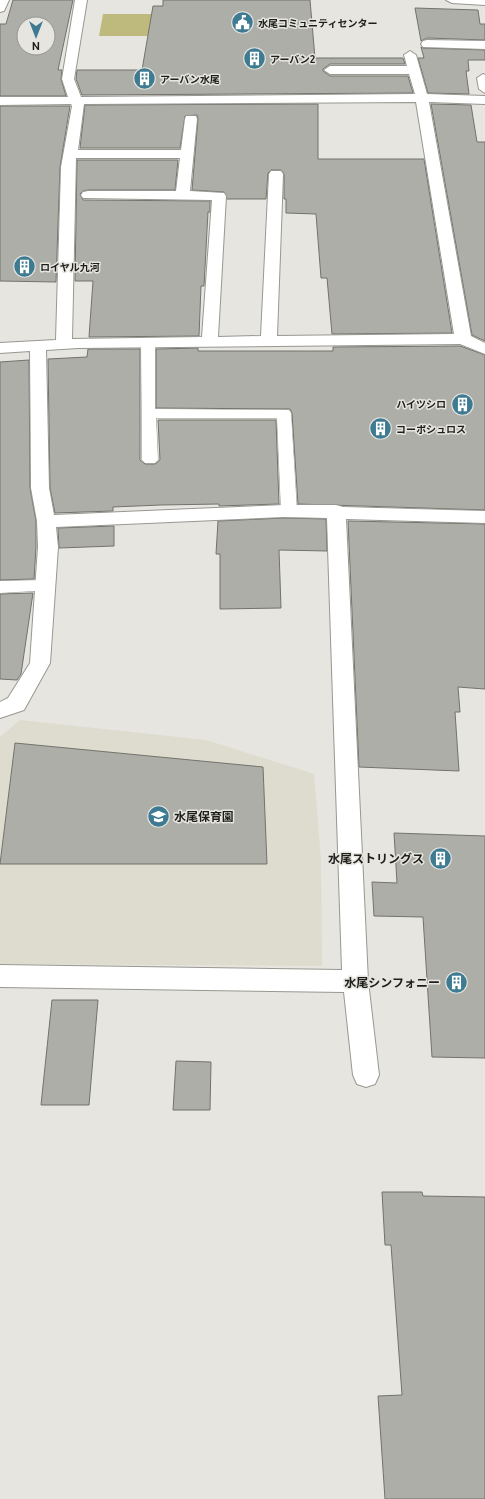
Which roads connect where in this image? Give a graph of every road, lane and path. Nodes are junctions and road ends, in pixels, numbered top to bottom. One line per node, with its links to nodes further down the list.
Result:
1 (3, 0): 5 (street)
2 (81, 0): 12 (street)
3 (452, 0): 4 (street)
4 (485, 2)
5 (0, 9)
6 (427, 44): 7 (street)
7 (485, 45)
8 (410, 55): 10 (street)
9 (330, 70): 10 (street)
10 (414, 70): 11 (street)
11 (422, 98): 12 (street); 13 (street); 21 (street)
12 (76, 100): 14 (street); 16 (street)
13 (485, 100)
14 (0, 101)
15 (191, 119): 17 (street)
16 (70, 154): 17 (street); 25 (street)
17 (187, 154): 20 (street)
18 (276, 174): 23 (street)
19 (88, 195): 20 (street)
20 (183, 195): 22 (street)
21 (463, 339): 23 (street); 28 (street)
22 (210, 341): 23 (street); 24 (street)
23 (269, 341)
24 (148, 342): 25 (street); 29 (lane)
25 (64, 343): 26 (street)
26 (38, 345): 27 (street); 34 (street)
27 (0, 348)
28 (485, 349)
29 (148, 414): 30 (lane); 31 (lane)
30 (150, 460)
31 (289, 512): 32 (street); 34 (street)
32 (336, 512): 33 (street); 39 (street)
33 (485, 517)
34 (46, 521): 35 (street)
35 (46, 586): 36 (lane); 37 (street)
36 (0, 587)
37 (0, 710)
38 (0, 976): 39 (street)
39 (355, 981): 40 (street)
40 (366, 1075)

